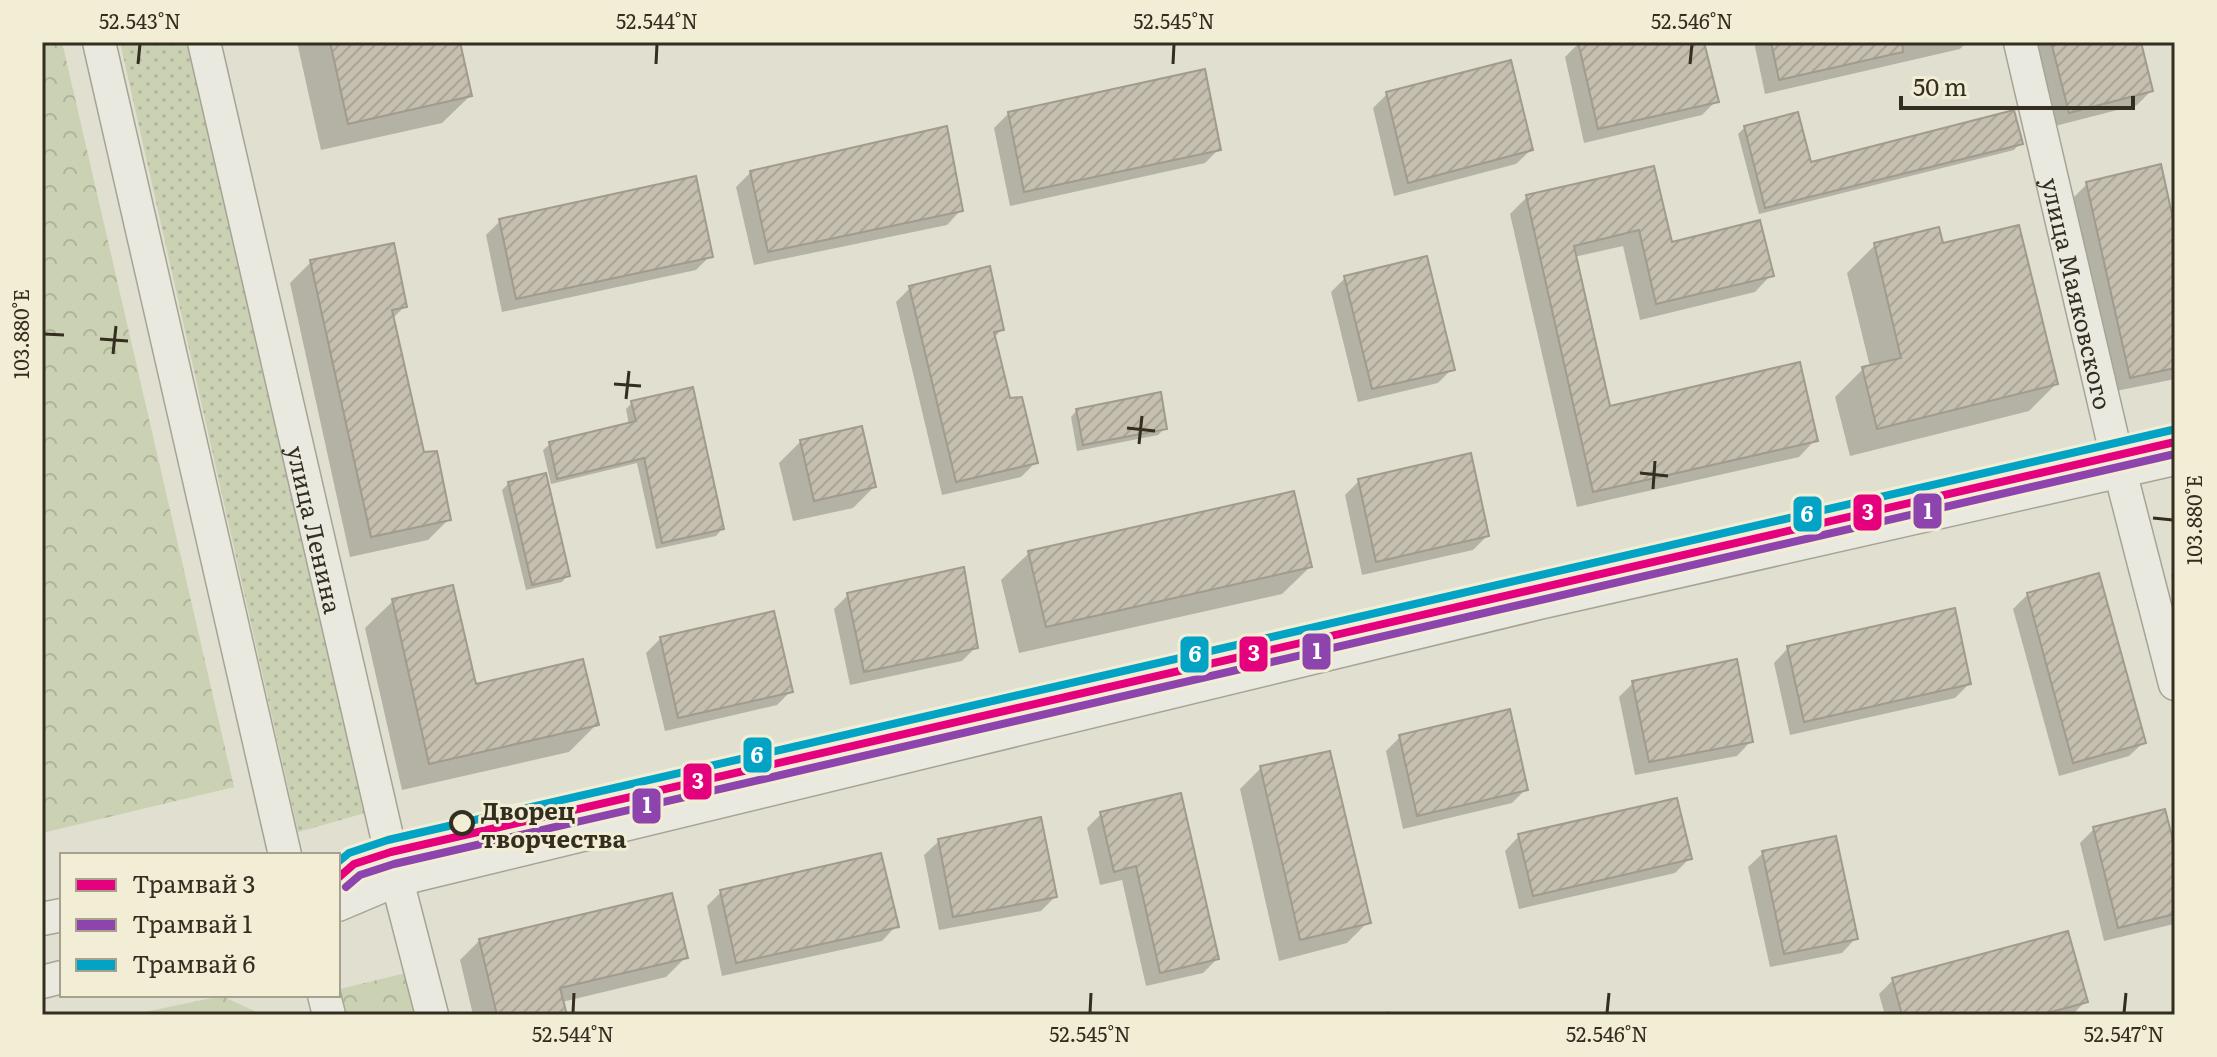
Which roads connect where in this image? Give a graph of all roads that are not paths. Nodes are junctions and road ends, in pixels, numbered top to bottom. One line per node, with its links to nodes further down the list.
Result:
1 (99, 42): 7 (street)
2 (204, 42): 9 (street, улица Ленина)
3 (2020, 42): 5 (street, улица Маяковского)
4 (2175, 459): 5 (street)
5 (2120, 471): 6 (street, улица Маяковского); 9 (street)
6 (2175, 684)
7 (285, 853)
8 (340, 870): 9 (street)
9 (397, 880): 10 (street); 11 (street, улица Ленина)
10 (340, 904)
11 (432, 1015)

